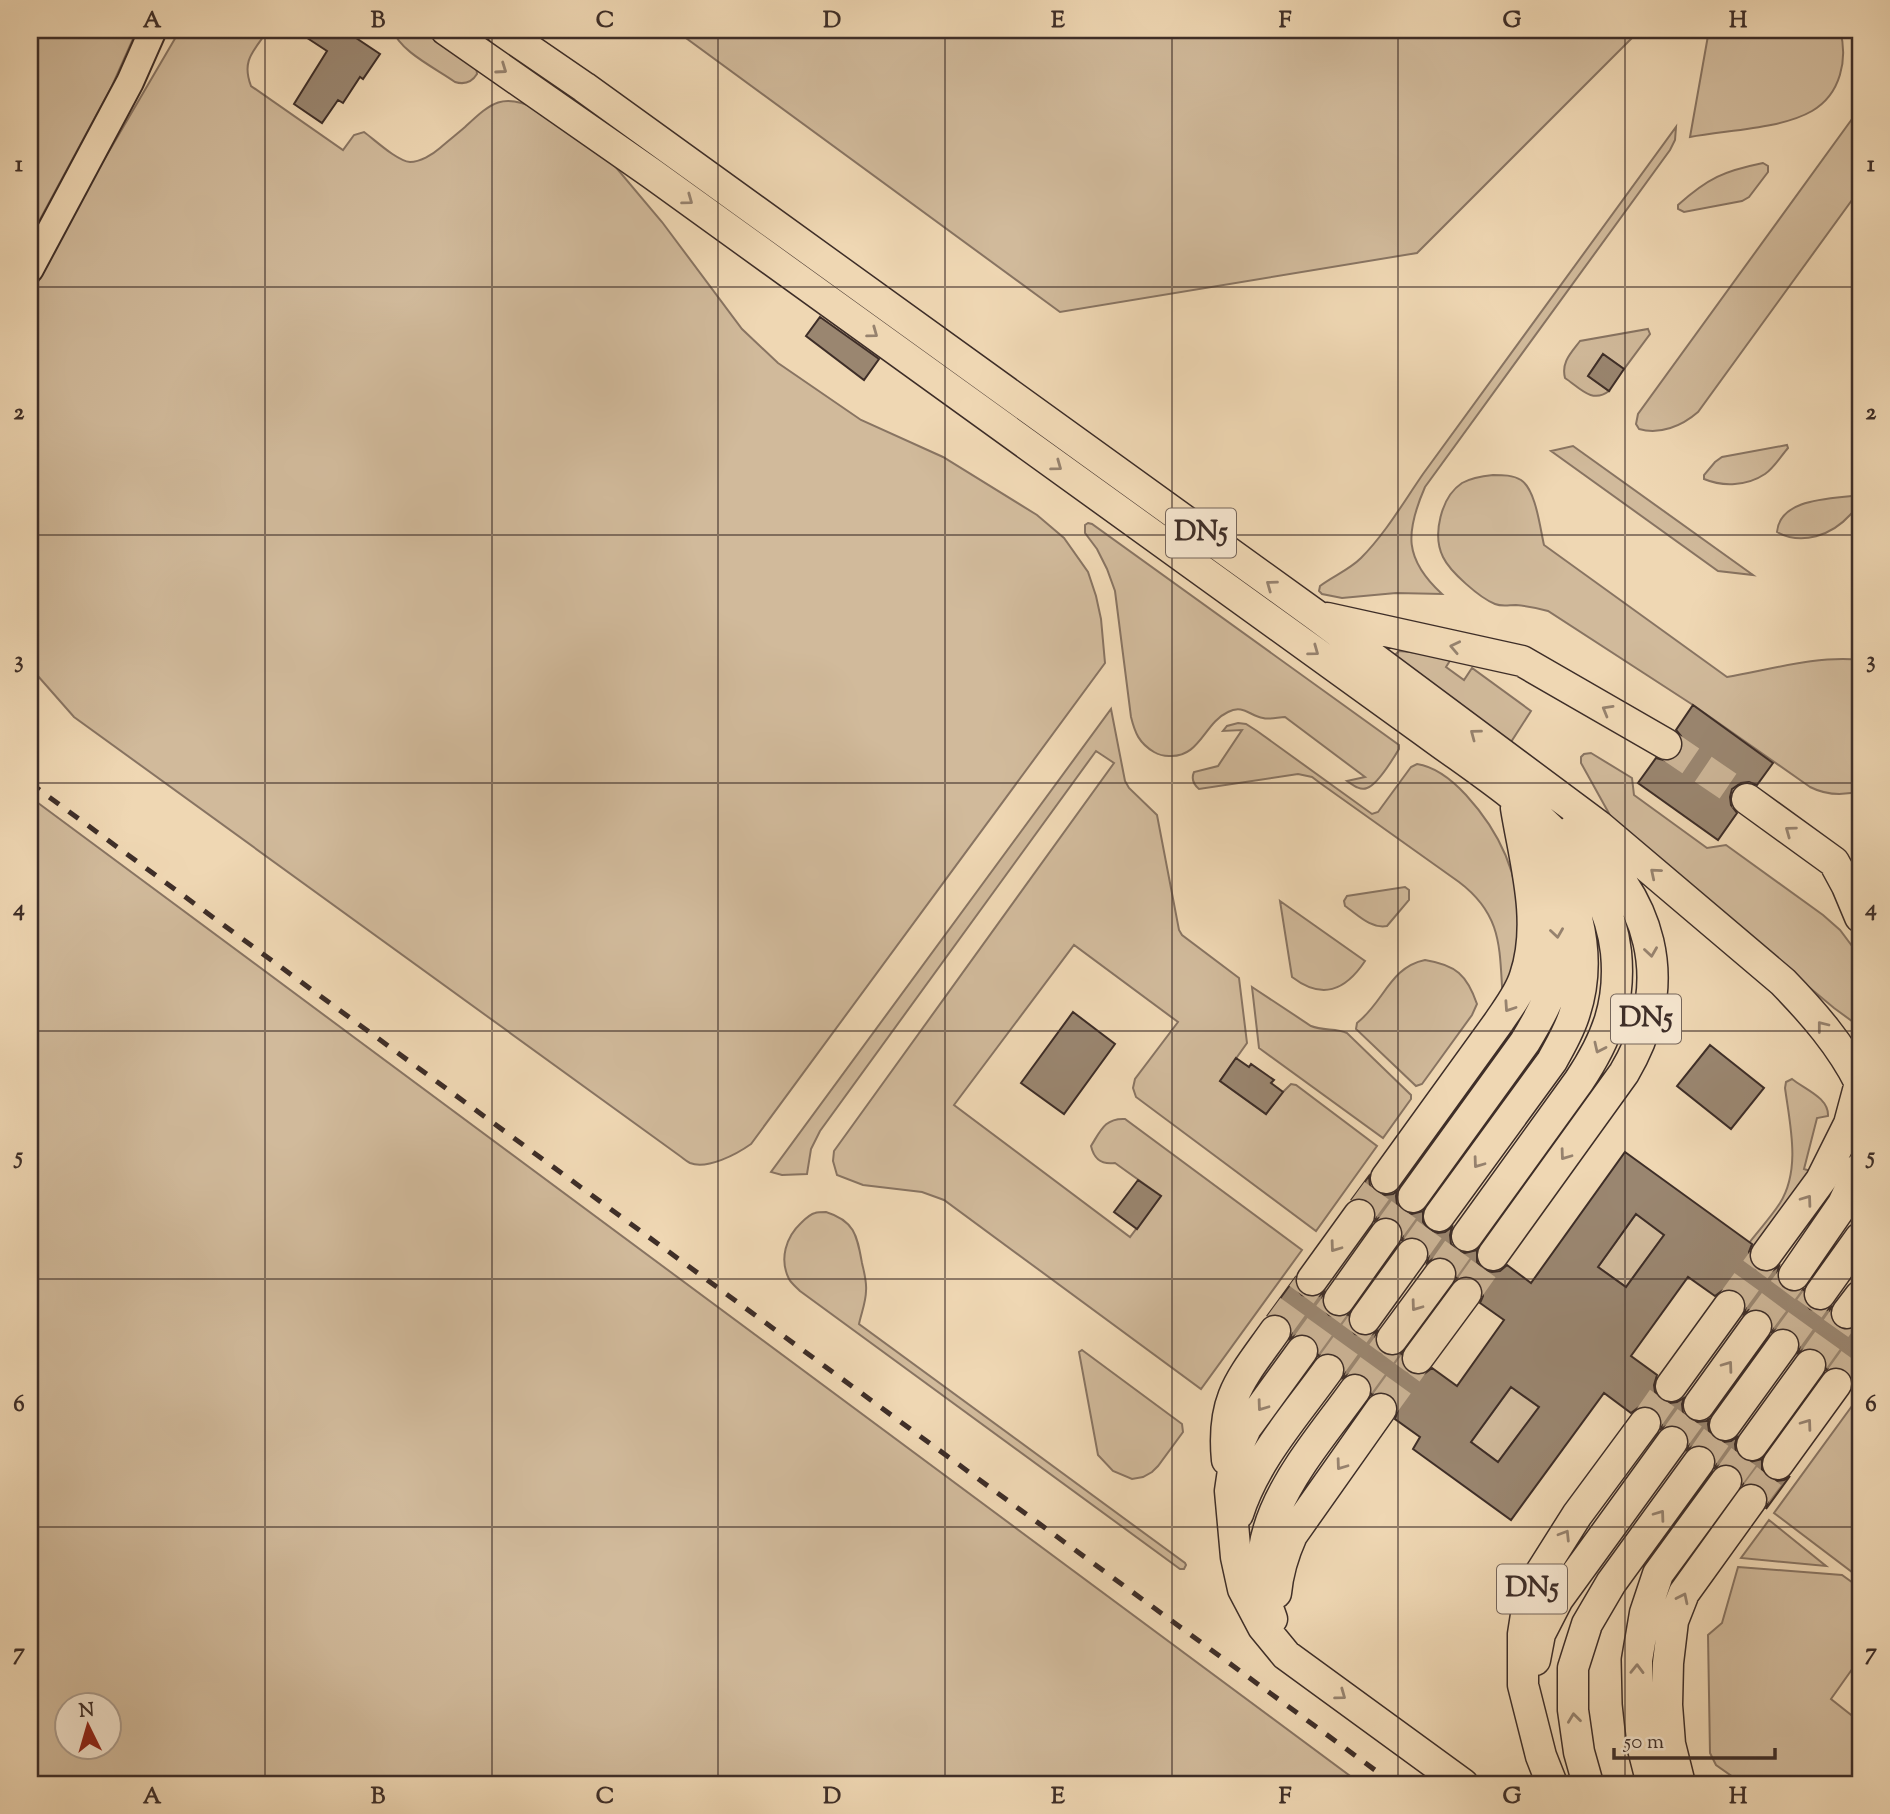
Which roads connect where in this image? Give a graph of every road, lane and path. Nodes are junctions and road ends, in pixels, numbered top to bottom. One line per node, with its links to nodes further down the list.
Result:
1 (153, 30): 5 (main road)
2 (164, 30): 5 (main road)
3 (446, 30): 9 (highway, DN5, one-way to 9)
4 (501, 30): 7 (highway, DN5, one-way to 4)
5 (130, 82): 6 (main road)
6 (30, 269)
7 (1317, 616): 8 (highway, DN5, one-way to 7); 12 (highway, DN5, one-way to 7)
8 (1666, 744)
9 (1515, 798): 14 (highway, one-way to 14); 15 (highway, one-way to 15); 17 (highway, DN5, one-way to 17); 19 (highway, DN5, one-way to 19); 22 (highway, DN5, one-way to 22)
10 (1747, 799): 11 (highway, one-way to 10)
11 (1860, 917)
12 (1860, 1083): 23 (highway, DN5, one-way to 12)
13 (1860, 1168): 25 (highway)
14 (1386, 1178)
15 (1413, 1197)
16 (1359, 1215): 26 (highway, one-way to 26)
17 (1439, 1216)
18 (1386, 1234): 29 (highway)
19 (1467, 1236)
20 (1860, 1238): 28 (highway)
21 (1412, 1254): 31 (highway)
22 (1493, 1255)
23 (1766, 1255)
24 (1440, 1274): 34 (highway, one-way to 34)
25 (1794, 1275)
26 (1312, 1280)
27 (1466, 1293): 37 (highway)
28 (1820, 1294)
29 (1339, 1300)
30 (1729, 1306): 41 (highway)
31 (1365, 1319)
32 (1756, 1326): 43 (highway, one-way to 32)
33 (1275, 1331): 52 (highway)
34 (1392, 1339)
35 (1783, 1345): 46 (highway)
36 (1302, 1351): 52 (highway, one-way to 52)
37 (1418, 1358)
38 (1810, 1365): 48 (highway)
39 (1328, 1370): 54 (highway)
40 (1836, 1384): 50 (highway, one-way to 40)
41 (1671, 1386)
42 (1355, 1390): 55 (highway)
43 (1699, 1405)
44 (1381, 1409): 55 (highway, one-way to 55)
45 (1644, 1423): 56 (highway, DN5, one-way to 45)
46 (1725, 1425)
47 (1672, 1442): 56 (highway, DN5)
48 (1752, 1444)
49 (1699, 1462): 59 (highway, DN5, one-way to 49)
50 (1778, 1464)
51 (1726, 1481): 60 (highway, one-way to 51)
52 (1230, 1491): 54 (highway)
53 (1751, 1500): 61 (highway, one-way to 53)
54 (1234, 1526): 55 (highway)
55 (1286, 1655): 57 (highway, one-way to 57)
56 (1533, 1720): 58 (highway, DN5)
57 (1463, 1784)
58 (1552, 1784)
59 (1588, 1784)
60 (1652, 1784)
61 (1681, 1784)

